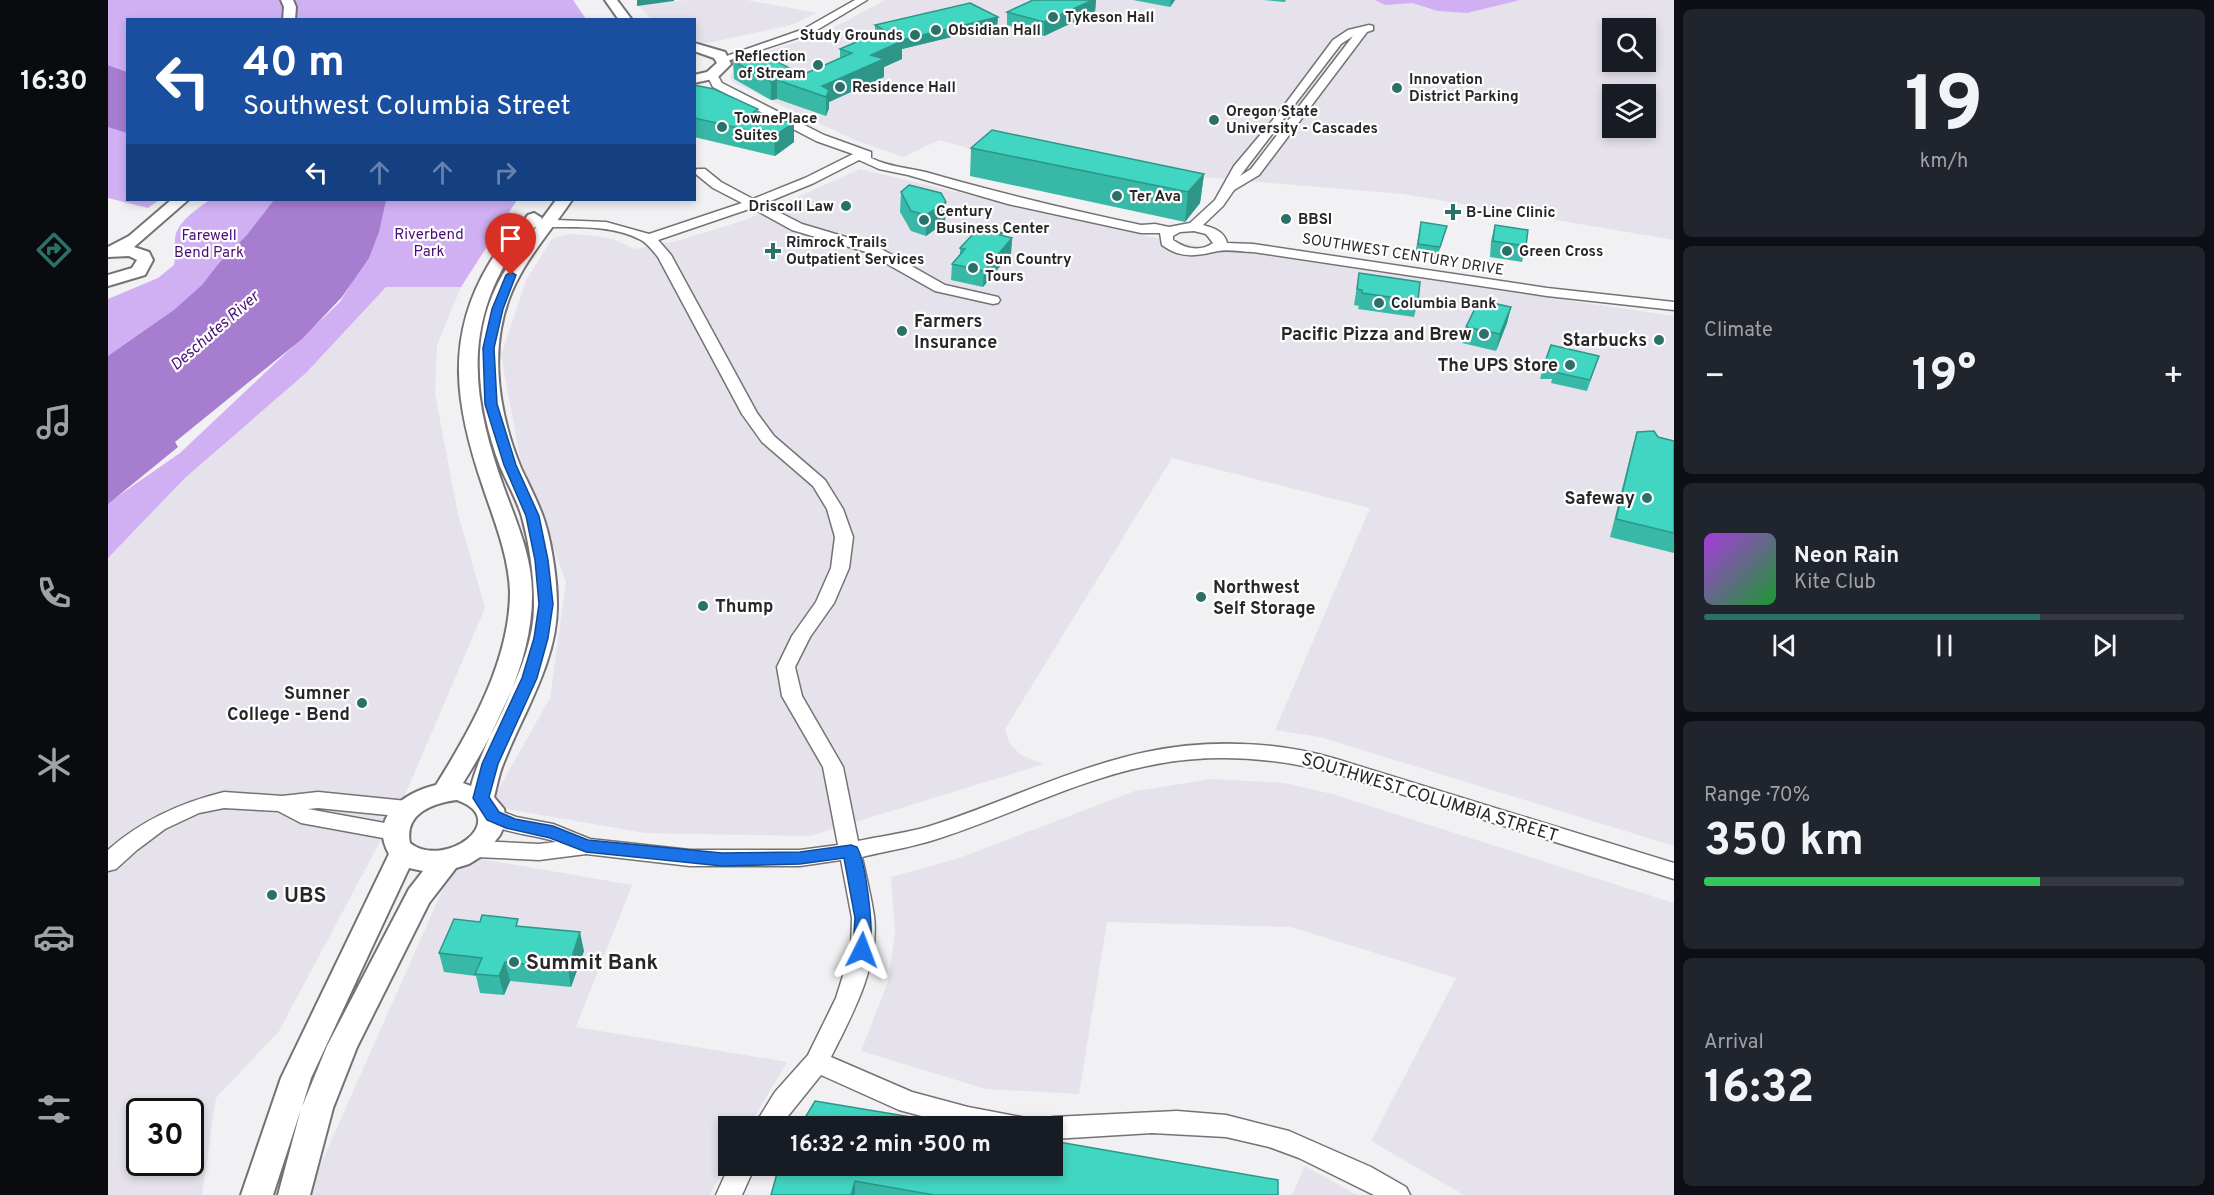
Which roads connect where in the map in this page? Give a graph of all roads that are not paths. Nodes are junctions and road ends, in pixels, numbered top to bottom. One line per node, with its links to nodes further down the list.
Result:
1 (277, 0): 6 (main road)
2 (287, 0): 7 (main road)
3 (597, 0): 8 (main road)
4 (611, 0): 9 (main road)
5 (862, 0): 10 (street)
6 (279, 18)
7 (289, 18)
8 (609, 18)
9 (624, 18)
10 (820, 22): 12 (street); 13 (street)
11 (1365, 29): 24 (street)
12 (700, 48): 13 (main road)
13 (723, 58): 14 (main road)
14 (712, 75): 15 (main road); 17 (street, SOUTHWEST CENTURY DRIVE)
15 (696, 79)
16 (696, 86): 17 (street, SOUTHWEST CENTURY DRIVE)
17 (820, 138): 18 (street, SOUTHWEST CENTURY DRIVE)
18 (860, 155): 25 (street); 28 (street, SOUTHWEST CENTURY DRIVE)
19 (701, 172): 25 (street)
20 (179, 201): 31 (main road)
21 (192, 201): 32 (main road)
22 (546, 201): 26 (main road)
23 (563, 201): 26 (main road)
24 (1219, 203): 27 (street); 30 (street)
25 (751, 204): 29 (street); 35 (street)
26 (539, 224): 29 (street); 38 (main road); 40 (main road)
27 (1194, 227): 28 (street, SOUTHWEST CENTURY DRIVE); 30 (street, SOUTHWEST CENTURY DRIVE)
28 (1167, 235): 30 (street, SOUTHWEST CENTURY DRIVE)
29 (648, 239): 45 (street)
30 (1216, 239): 34 (street, SOUTHWEST CENTURY DRIVE)
31 (112, 252): 32 (main road)
32 (138, 253): 33 (main road)
33 (108, 281)
34 (1547, 292): 36 (street, SOUTHWEST CENTURY DRIVE); 37 (street, SOUTHWEST CENTURY DRIVE)
35 (993, 300)
36 (1674, 306)
37 (1674, 315)
38 (445, 792): 40 (main road); 41 (main road)
39 (282, 804): 41 (street); 42 (street); 47 (street)
40 (487, 807): 43 (street, SOUTHWEST COLUMBIA STREET); 44 (main road)
41 (407, 809): 42 (main road)
42 (399, 843): 46 (main road); 54 (main road)
43 (586, 846): 44 (street, SOUTHWEST COLUMBIA STREET); 45 (street, SOUTHWEST COLUMBIA STREET)
44 (476, 849): 46 (main road)
45 (851, 851): 48 (street, SOUTHWEST COLUMBIA STREET); 49 (street)
46 (446, 862): 55 (main road)
47 (108, 863)
48 (1674, 871)
49 (818, 1062): 50 (street); 51 (street)
50 (773, 1116)
51 (960, 1116)
52 (1063, 1127): 57 (street)
53 (738, 1176): 56 (street)
54 (257, 1195)
55 (294, 1195)
56 (729, 1195)
57 (1397, 1195)

